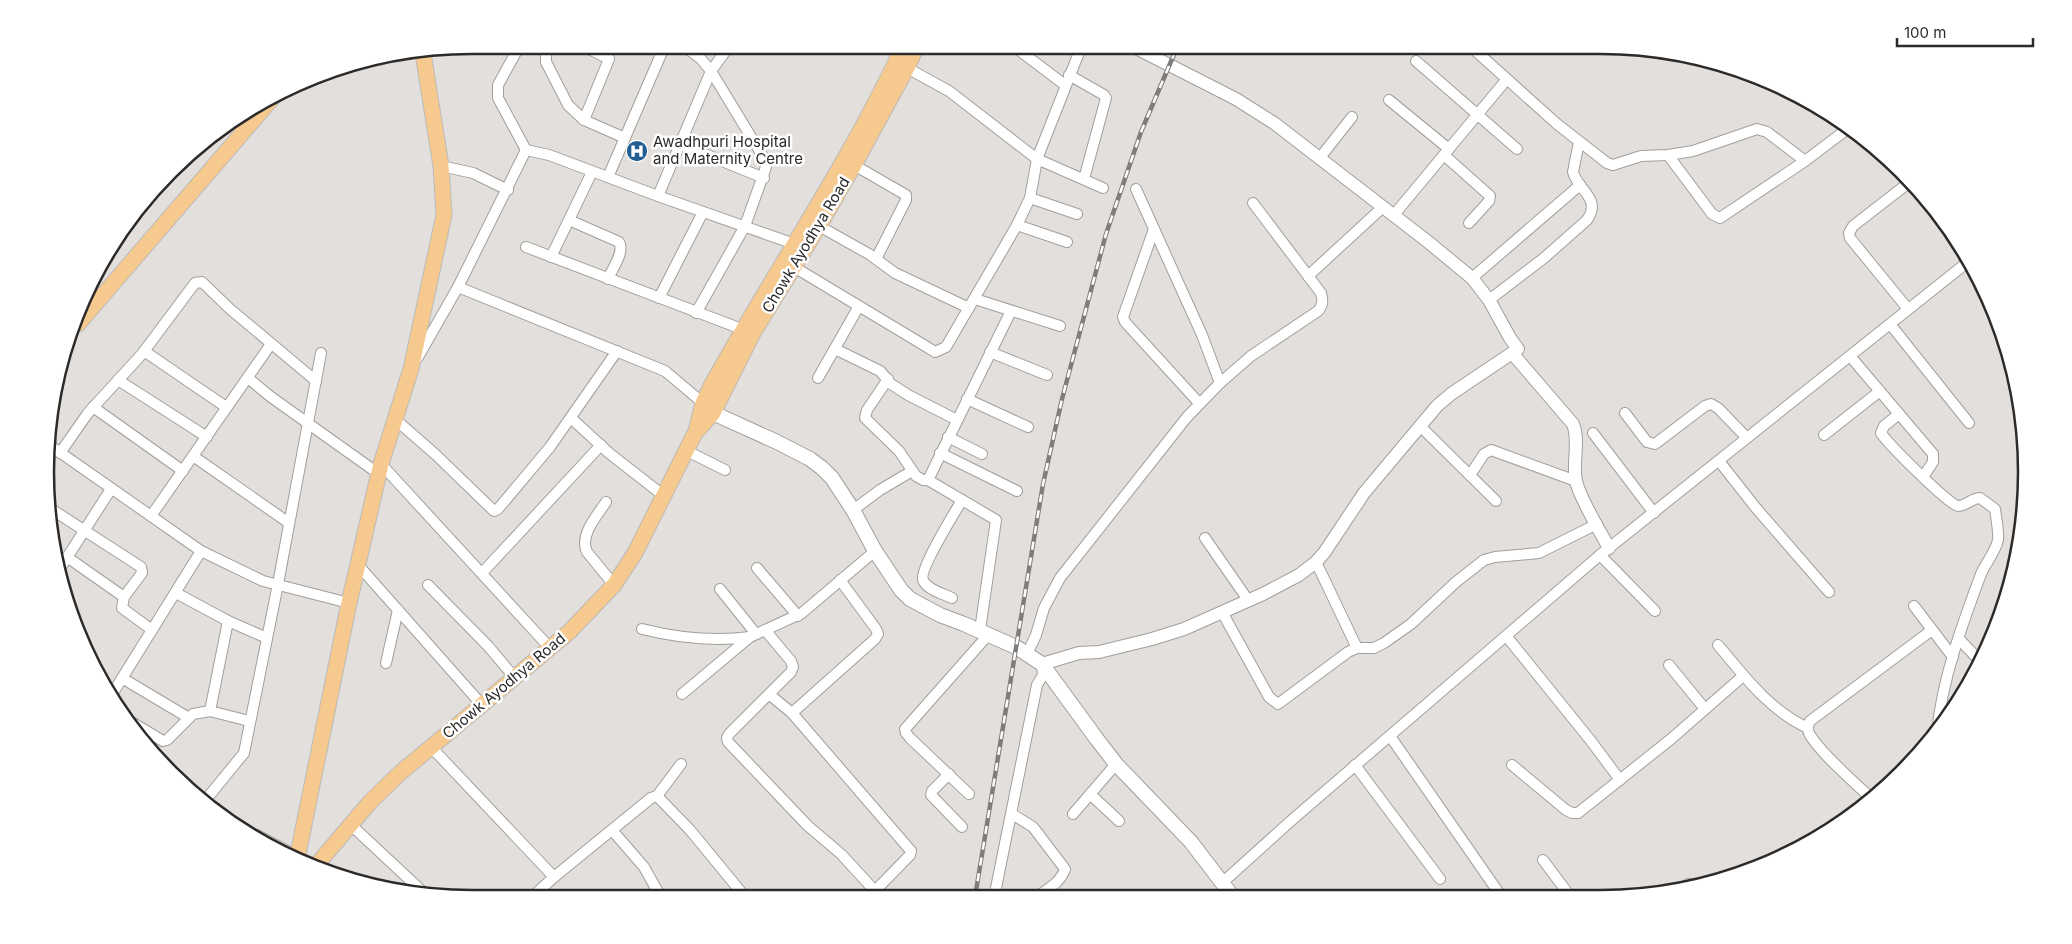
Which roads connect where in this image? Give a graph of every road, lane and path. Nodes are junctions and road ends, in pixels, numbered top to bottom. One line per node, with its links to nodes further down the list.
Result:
1 (515, 54): 30 (street)
2 (546, 54): 24 (street)
3 (599, 54): 24 (street)
4 (661, 54): 26 (street)
5 (695, 54): 16 (street)
6 (723, 54): 16 (street)
7 (903, 54): 61 (main road)
8 (908, 54): 15 (main road, Chowk Ayodhya Road)
9 (1024, 54): 19 (street)
10 (1078, 54): 17 (street)
11 (1148, 54): 34 (street)
12 (1479, 54): 18 (street)
13 (424, 57): 37 (main road)
14 (1416, 61): 22 (street)
15 (907, 68): 33 (street); 35 (main road, Chowk Ayodhya Road)
16 (711, 70): 28 (street); 40 (street)
17 (1069, 75): 19 (street); 41 (street)
18 (1507, 79): 22 (street); 27 (street)
19 (1065, 85): 33 (street)
20 (1389, 100): 31 (street)
21 (261, 111): 76 (main road)
22 (1477, 115): 29 (street); 31 (street)
23 (1352, 117): 34 (street)
24 (584, 120): 26 (street)
25 (1843, 132): 36 (street)
26 (625, 138): 39 (street)
27 (1579, 142): 32 (street); 42 (street)
28 (680, 144): 40 (street); 47 (street)
29 (1517, 149)
30 (526, 150): 38 (street); 46 (street)
31 (1446, 152): 53 (street); 55 (street)
32 (1668, 155): 36 (street); 36 (street)
33 (1036, 159): 41 (street); 48 (street)
34 (1319, 159): 50 (street)
35 (856, 160): 57 (main road, Chowk Ayodhya Road); 64 (street)
36 (1805, 161)
37 (441, 166): 46 (street); 90 (main road)
38 (592, 172): 39 (street); 54 (street)
39 (608, 177): 47 (street)
40 (764, 178): 56 (street)
41 (1084, 179): 44 (street)
42 (1580, 185): 68 (street); 72 (street)
43 (1905, 186): 75 (street)
44 (1103, 188)
45 (1136, 189): 59 (street)
46 (508, 190): 70 (street)
47 (658, 196): 51 (street)
48 (1030, 198): 52 (street); 58 (street)
49 (1253, 203): 67 (street)
50 (1383, 207): 53 (street); 67 (street)
51 (703, 212): 56 (street); 71 (street)
52 (1076, 214)
53 (1393, 216): 68 (street)
54 (569, 220): 63 (street); 69 (street)
55 (1469, 223)
56 (745, 226): 61 (street); 78 (street)
57 (819, 226): 61 (main road, Chowk Ayodhya Road); 64 (street)
58 (1017, 226): 60 (street); 73 (street)
59 (1154, 229): 97 (street); 100 (street)
60 (1066, 242)
61 (801, 246): 66 (main road, Chowk Ayodhya Road); 81 (main road)
62 (526, 247): 63 (street)
63 (552, 257): 69 (street)
64 (876, 259): 73 (street)
65 (1963, 265): 75 (street)
66 (794, 267): 74 (street); 81 (main road, Chowk Ayodhya Road)
67 (1308, 276): 97 (street)
68 (1472, 278): 72 (street)
69 (608, 279): 71 (street)
70 (458, 287): 85 (street); 90 (street)
71 (659, 298): 78 (street)
72 (1489, 300): 88 (street)
73 (972, 304): 74 (street); 77 (street)
74 (860, 306): 83 (street)
75 (1908, 309): 79 (street)
76 (86, 311)
77 (1011, 311): 80 (street); 86 (street)
78 (696, 313): 81 (street)
79 (1890, 324): 89 (street); 109 (street)
80 (1060, 326)
81 (748, 331): 103 (main road, Chowk Ayodhya Road)
82 (271, 344): 84 (street); 92 (street); 96 (street)
83 (835, 349): 93 (street); 94 (street)
84 (144, 351): 95 (street); 102 (street)
85 (617, 351): 103 (street); 106 (street)
86 (990, 352): 91 (street); 99 (street)
87 (321, 353): 96 (street)
88 (1512, 353): 111 (street); 133 (street)
89 (1850, 356): 98 (street); 117 (street)
90 (411, 369): 107 (main road)
91 (1047, 374)
92 (248, 378): 102 (street); 110 (street)
93 (818, 378)
94 (888, 379): 108 (street); 129 (street)
95 (118, 380): 101 (street); 115 (street)
96 (316, 381): 110 (street)
97 (1220, 382): 100 (street)
98 (1880, 392): 105 (street); 114 (street)
99 (967, 399): 108 (street); 112 (street)
100 (1199, 404): 185 (street)
101 (93, 407): 121 (street); 128 (street)
102 (226, 407): 115 (street)
103 (708, 408): 120 (main road, Chowk Ayodhya Road); 140 (main road)
104 (1625, 413): 117 (street)
105 (1899, 414): 131 (street); 131 (street)
106 (571, 418): 107 (street); 118 (street)
107 (396, 420): 126 (main road)
108 (957, 420): 116 (street)
109 (1969, 423)
110 (308, 424): 126 (street); 144 (street)
111 (1420, 426): 130 (street); 153 (street)
112 (1028, 427)
113 (1593, 433): 142 (street)
114 (1824, 435)
115 (207, 437): 124 (street)
116 (948, 438): 122 (street); 123 (street)
117 (1747, 438): 125 (street)
118 (601, 446): 135 (street); 156 (street)
119 (55, 449): 121 (street)
120 (687, 450): 127 (street); 135 (main road, Chowk Ayodhya Road)
121 (60, 453): 134 (street)
122 (940, 453): 132 (street); 136 (street)
123 (982, 454)
124 (193, 456): 128 (street); 144 (street)
125 (1719, 461): 142 (street); 162 (street)
126 (380, 469): 154 (main road); 156 (street)
127 (725, 470)
128 (183, 471): 143 (street)
129 (912, 471): 132 (street); 140 (street)
130 (1470, 475): 133 (street); 138 (street)
131 (1923, 477): 181 (street)
132 (928, 480): 137 (street)
133 (1576, 481): 145 (street)
134 (111, 489): 143 (street); 146 (street)
135 (667, 490): 160 (main road, Chowk Ayodhya Road)
136 (1017, 491)
137 (962, 500): 165 (street); 177 (street)
138 (1496, 501)
139 (606, 502): 160 (street)
140 (853, 510): 149 (main road)
141 (56, 512): 146 (street)
142 (1654, 513): 150 (street)
143 (151, 516): 148 (street)
144 (289, 523): 158 (street)
145 (1597, 524): 150 (street); 184 (street)
146 (84, 530): 151 (street); 164 (street)
147 (1205, 538): 166 (street)
148 (201, 551): 158 (street); 163 (street)
149 (875, 551): 157 (street); 177 (main road)
150 (1605, 552): 170 (street); 179 (street)
151 (67, 557): 152 (street); 164 (street)
152 (64, 562)
153 (1316, 562): 166 (street); 184 (street)
154 (359, 566): 167 (main road); 169 (street)
155 (756, 568): 172 (street)
156 (482, 573): 183 (street)
157 (840, 580): 172 (street); 200 (street)
158 (278, 584): 167 (street); 180 (street)
159 (428, 585): 193 (street)
160 (614, 585): 183 (main road, Chowk Ayodhya Road)
161 (720, 589): 178 (street)
162 (1829, 592)
163 (176, 593): 173 (street); 175 (street)
164 (124, 597): 175 (street)
165 (952, 598)
166 (1248, 600): 171 (street)
167 (349, 603): 225 (main road)
168 (1914, 606): 176 (street)
169 (398, 610): 188 (street); 197 (street)
170 (1655, 611)
171 (1222, 612): 184 (street); 189 (street)
172 (798, 616): 178 (street)
173 (228, 620): 180 (street); 199 (street)
174 (642, 629): 178 (street)
175 (152, 630): 192 (street)
176 (1932, 630): 187 (street); 205 (street)
177 (984, 632): 185 (main road); 212 (street)
178 (757, 633): 195 (street); 196 (street)
179 (1507, 637): 206 (street); 213 (street)
180 (267, 638): 203 (street)
181 (1959, 639): 186 (street); 187 (street)
182 (1718, 645): 191 (street)
183 (550, 648): 193 (main road, Chowk Ayodhya Road)
184 (1358, 648)
185 (1027, 654): 189 (main road)
186 (1975, 656)
187 (1953, 657): 201 (street)
188 (386, 663)
189 (1042, 664): 209 (main road); 219 (street)
190 (1670, 665): 198 (street)
191 (1743, 676): 198 (street); 205 (street)
192 (122, 678): 194 (street); 202 (street)
193 (515, 678): 197 (main road, Chowk Ayodhya Road)
194 (115, 689)
195 (682, 694)
196 (770, 695): 200 (street); 235 (street)
197 (482, 705): 207 (main road, Chowk Ayodhya Road)
198 (1705, 709): 213 (street)
199 (210, 711): 202 (street); 203 (street)
200 (792, 713): 236 (street)
201 (1939, 717)
202 (189, 718): 204 (street)
203 (249, 721): 217 (street)
204 (140, 727)
205 (1808, 728): 216 (street)
206 (1390, 736): 210 (street); 240 (street)
207 (432, 746): 222 (main road, Chowk Ayodhya Road); 228 (street)
208 (681, 764): 218 (street)
209 (1116, 764): 215 (street); 230 (main road)
210 (1355, 765): 229 (street); 230 (street)
211 (1512, 766): 213 (street)
212 (949, 774): 214 (street); 223 (street)
213 (1620, 780)
214 (969, 794)
215 (1090, 794): 220 (street); 221 (street)
216 (1867, 794)
217 (208, 796)
218 (657, 796): 224 (street); 234 (street)
219 (1012, 814): 237 (street); 238 (street)
220 (1073, 814)
221 (1119, 822)
222 (350, 824): 227 (main road, Chowk Ayodhya Road); 231 (street)
223 (962, 827)
224 (612, 830): 228 (street); 233 (street)
225 (298, 852)
226 (1543, 860): 241 (street)
227 (320, 861)
228 (554, 877): 232 (street)
229 (1440, 879)
230 (1222, 883): 239 (main road)
231 (418, 887)
232 (540, 890)
233 (657, 890)
234 (739, 890)
235 (868, 890)
236 (875, 890)
237 (996, 890)
238 (1047, 890)
239 (1228, 890)
240 (1497, 890)
241 (1566, 890)

